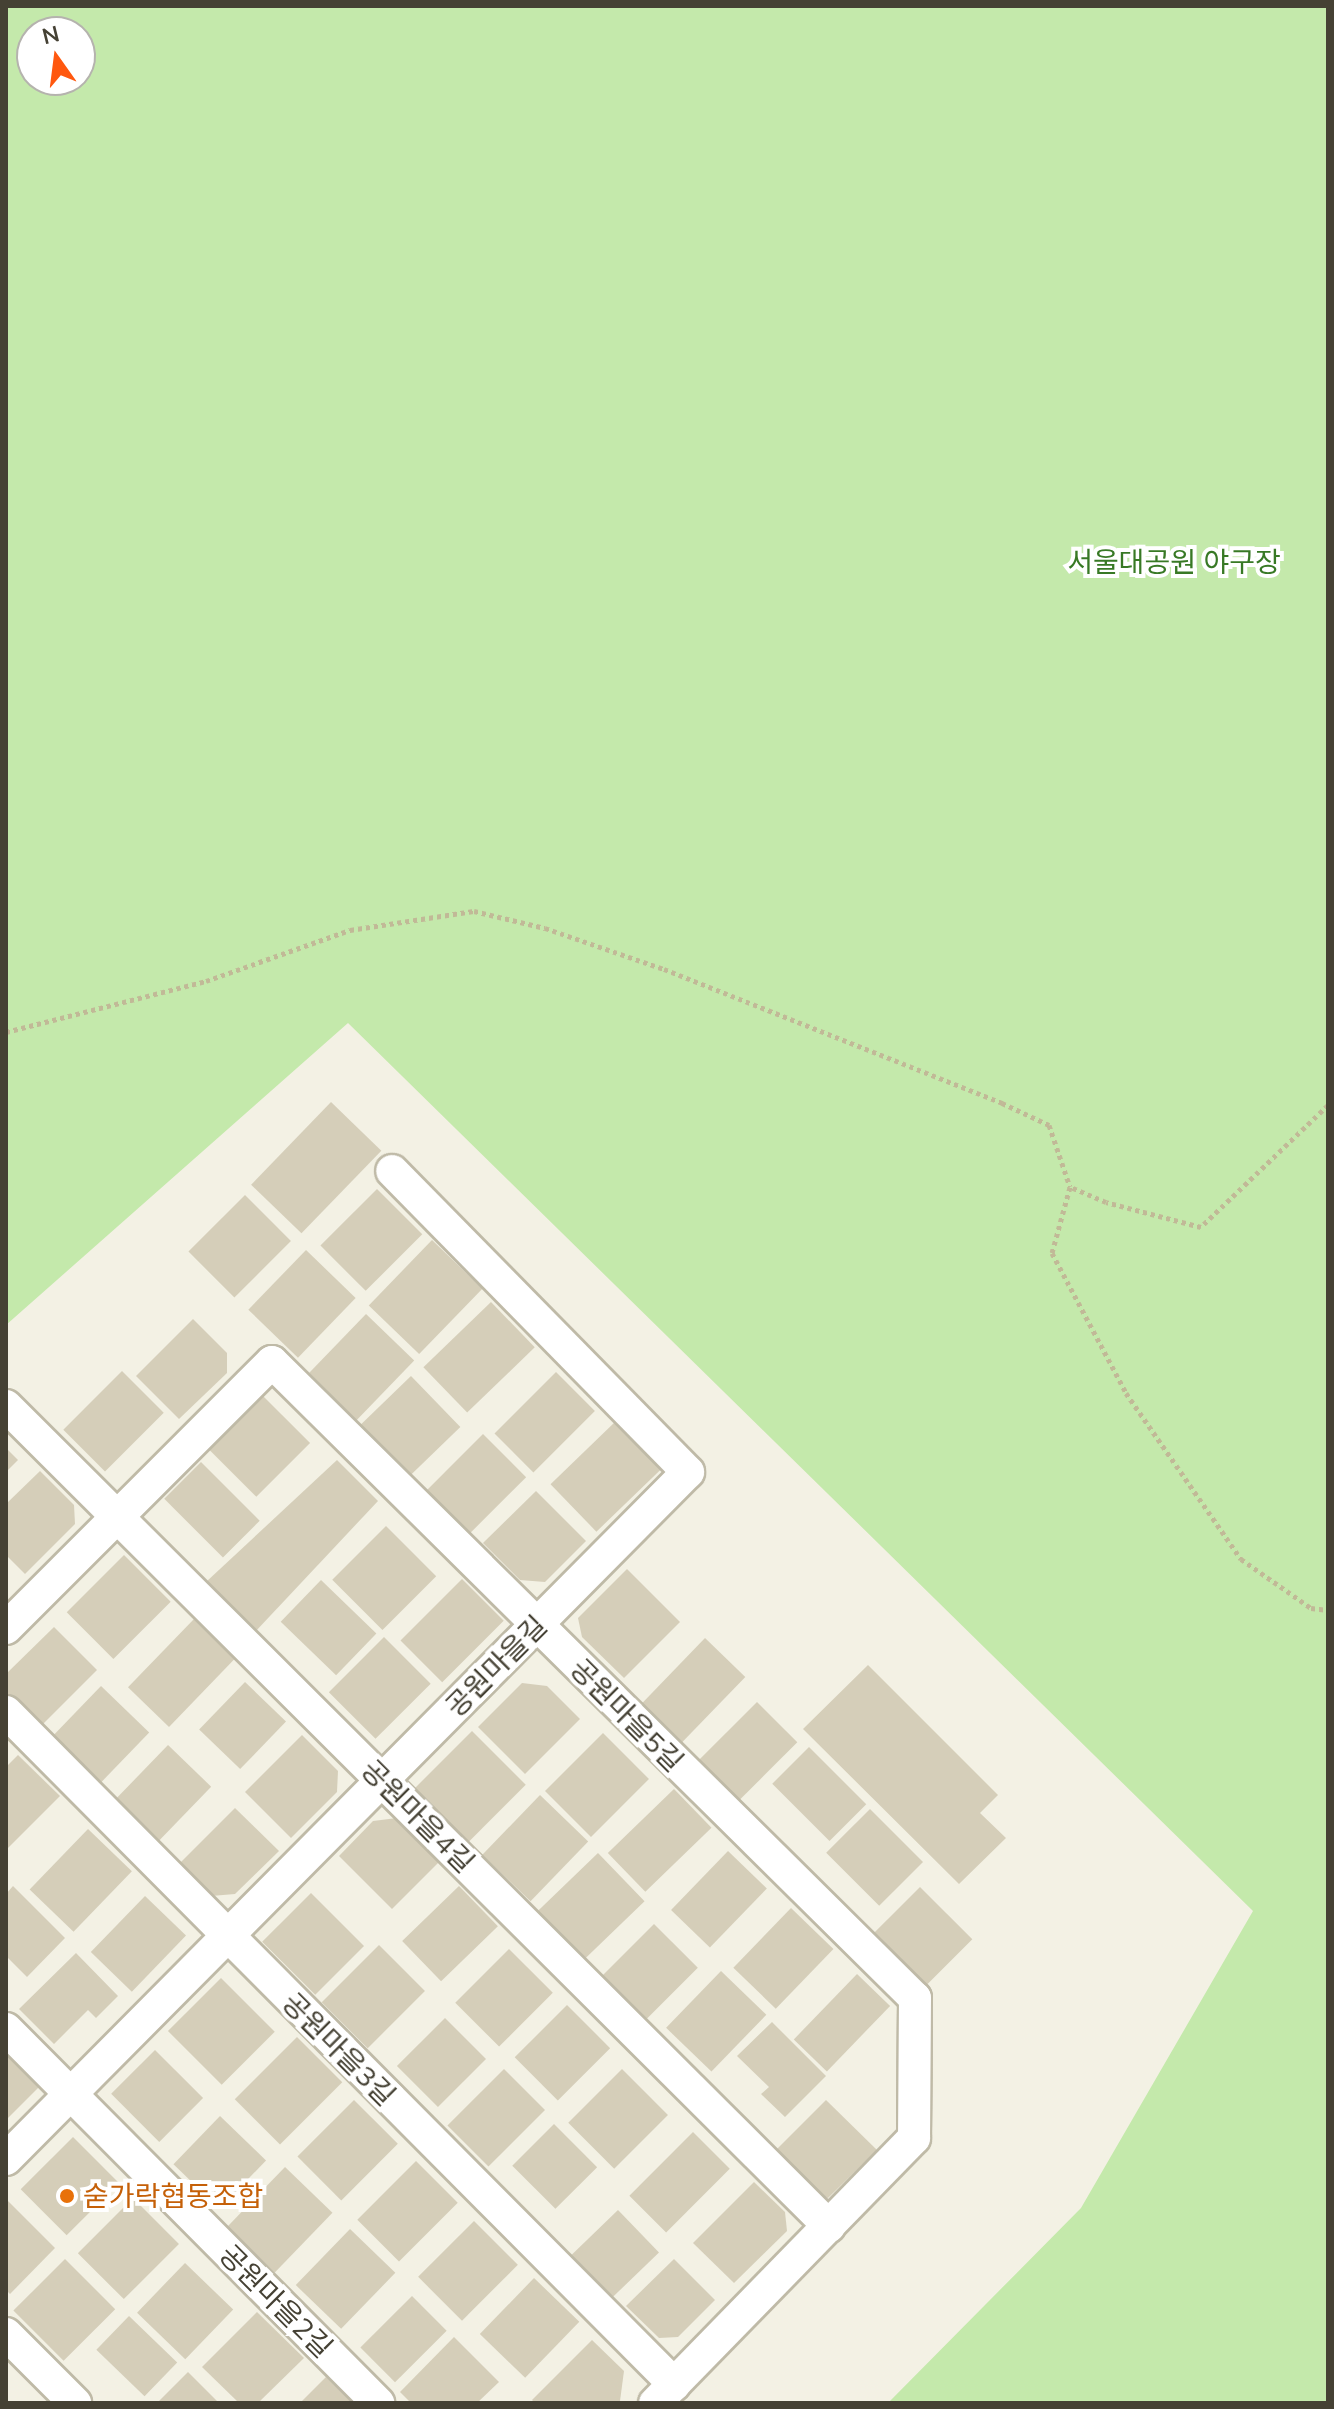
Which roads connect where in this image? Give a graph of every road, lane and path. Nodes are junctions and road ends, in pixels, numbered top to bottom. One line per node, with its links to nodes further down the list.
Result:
1 (6, 1032): 4 (path)
2 (1328, 1105): 4 (path)
3 (392, 1171): 8 (street, 공원마을길)
4 (1070, 1187): 7 (path)
5 (6, 1406): 6 (street, 공원마을4길)
6 (119, 1520): 8 (street, 공원마을5길); 9 (street); 11 (street, 공원마을4길)
7 (1328, 1610)
8 (536, 1625): 11 (street, 공원마을길); 16 (street, 공원마을5길)
9 (6, 1628)
10 (6, 1712): 12 (street, 공원마을3길)
11 (381, 1780): 12 (street, 공원마을길); 16 (street, 공원마을4길)
12 (229, 1937): 14 (street, 공원마을길); 18 (street, 공원마을3길)
13 (6, 2029): 14 (street, 공원마을2길)
14 (70, 2095): 15 (street, 공원마을길); 20 (street, 공원마을2길)
15 (6, 2159)
16 (829, 2226): 18 (street)
17 (6, 2334): 19 (street)
18 (664, 2394)
19 (75, 2403)
20 (378, 2403)

